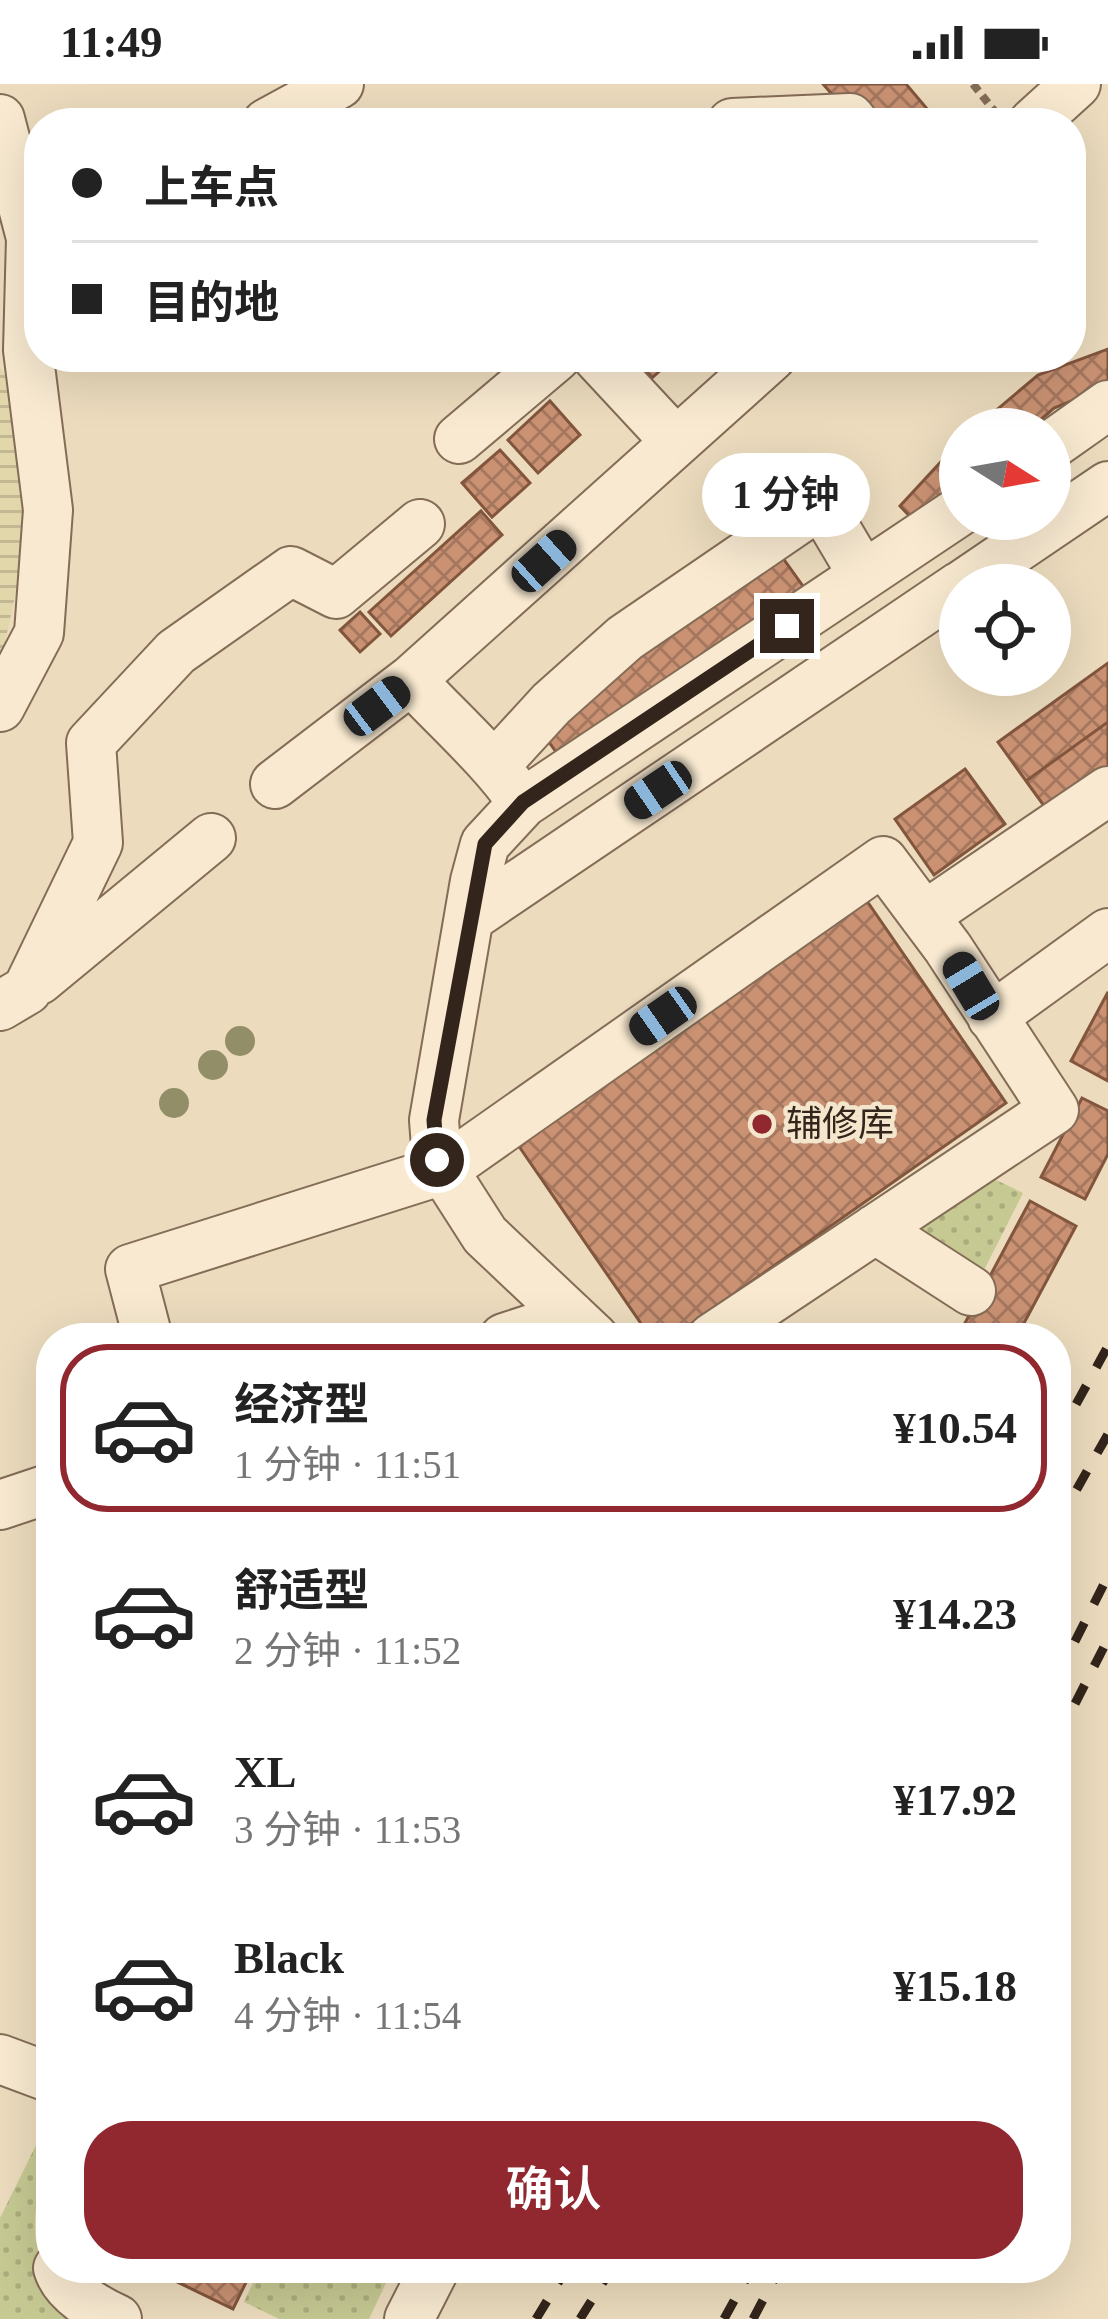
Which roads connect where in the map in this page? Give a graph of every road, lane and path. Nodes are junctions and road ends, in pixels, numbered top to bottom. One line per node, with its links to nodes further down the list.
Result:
1 (340, 84): 4 (street)
2 (973, 84): 5 (path)
3 (1076, 84): 6 (street)
4 (295, 108)
5 (993, 108)
6 (1050, 108)
7 (0, 119): 8 (street)
8 (24, 200)
9 (31, 372): 24 (street)
10 (538, 372): 15 (street)
11 (611, 372): 16 (street)
12 (754, 372): 16 (street)
13 (1108, 405): 14 (street)
14 (1071, 431)
15 (459, 439)
16 (676, 442): 23 (street)
17 (1108, 486): 20 (street)
18 (419, 524): 32 (street)
19 (939, 525): 21 (street)
20 (993, 564)
21 (863, 575): 25 (street); 25 (street)
22 (939, 601): 30 (street)
23 (411, 680): 25 (street); 26 (street)
24 (0, 706)
25 (509, 783): 30 (street)
26 (275, 784)
27 (1108, 791): 29 (street)
28 (211, 838): 32 (street)
29 (924, 916): 33 (street); 34 (street)
30 (469, 918): 34 (street)
31 (1108, 933): 33 (street)
32 (14, 998)
33 (992, 1016): 35 (street)
34 (443, 1170): 37 (street); 38 (street)
35 (875, 1229): 36 (street); 39 (street)
36 (971, 1291)
37 (144, 1323)
38 (578, 1323)
39 (734, 1323)
40 (36, 1493): 41 (street)
41 (0, 1504)
42 (0, 2060): 43 (street)
43 (36, 2073)
44 (66, 2283): 46 (street)
45 (427, 2283): 47 (street)
46 (117, 2319)
47 (409, 2319)

